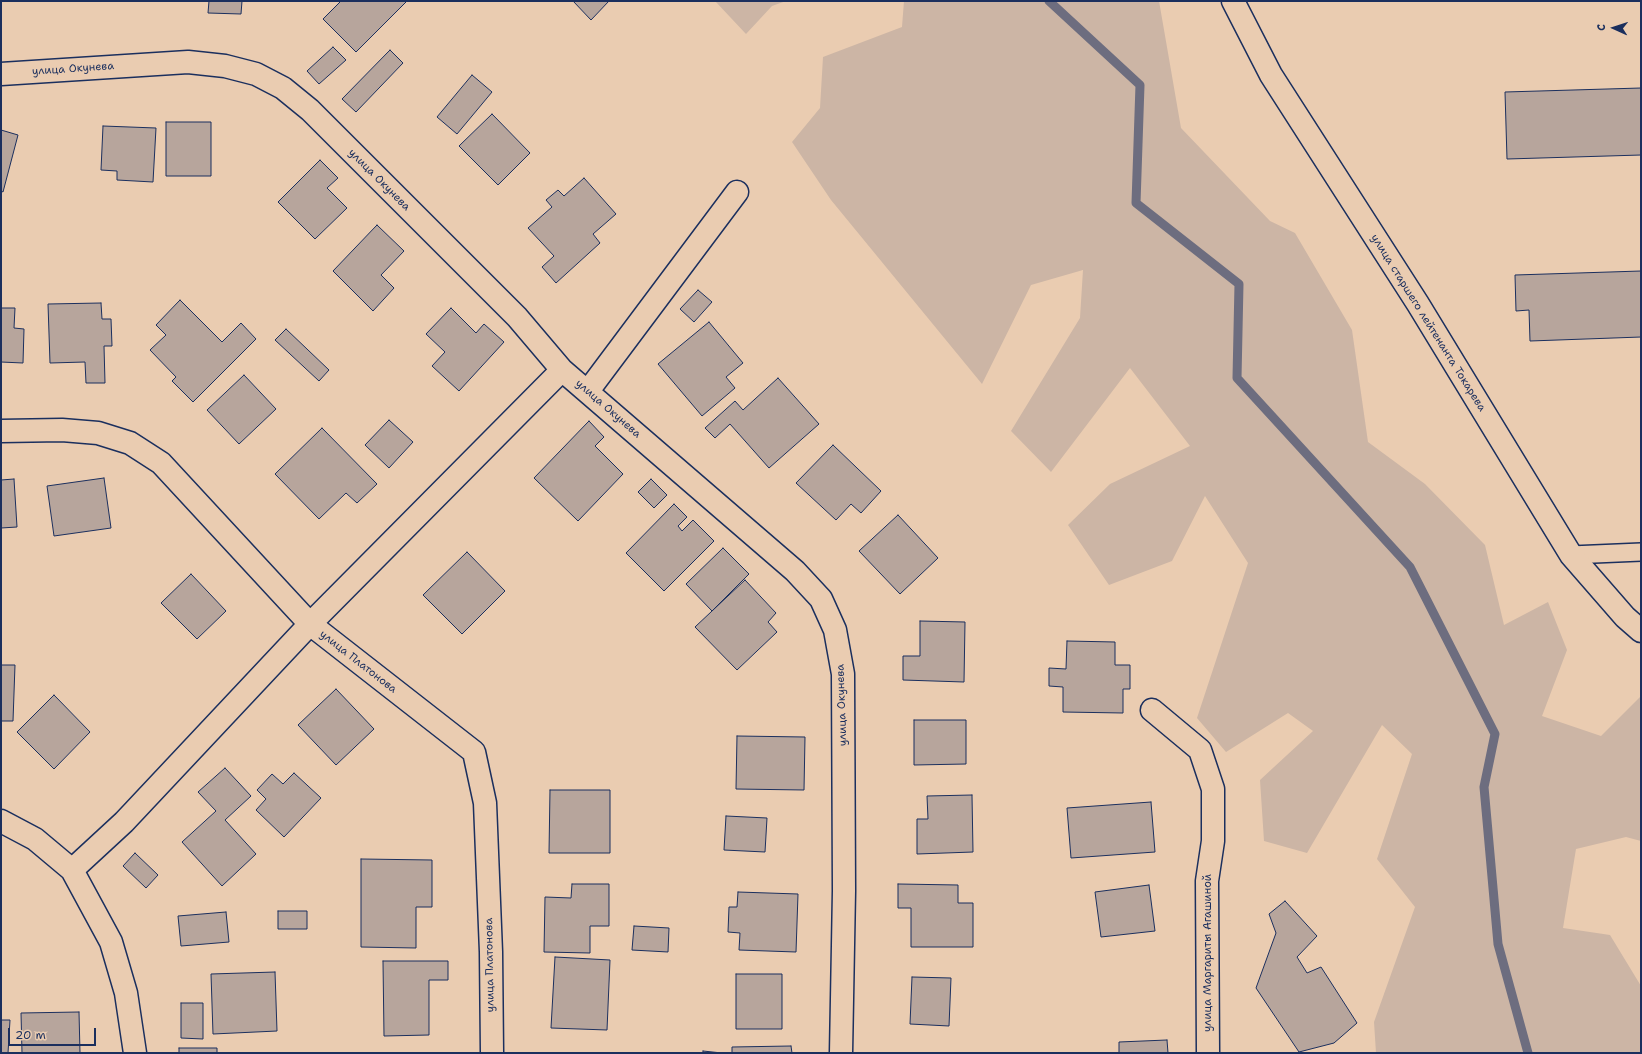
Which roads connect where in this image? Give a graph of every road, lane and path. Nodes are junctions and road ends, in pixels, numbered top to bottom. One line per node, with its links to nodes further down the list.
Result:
1 (1234, 1): 8 (street, улица старшего лейтенанта Токарева)
2 (1, 74): 4 (street, улица Окунева)
3 (737, 192): 5 (street)
4 (562, 370): 5 (street, улица Окунева); 9 (street)
5 (588, 391): 16 (street, улица Окунева)
6 (1, 431): 9 (street, улица Платонова)
7 (1641, 552): 8 (lane)
8 (1572, 554): 10 (street, улица старшего лейтенанта Токарева)
9 (310, 624): 13 (street); 15 (street, улица Платонова)
10 (1641, 631)
11 (1152, 710): 17 (street, улица Маргариты Агашиной)
12 (1, 822): 13 (street)
13 (72, 870): 14 (street)
14 (135, 1053)
15 (492, 1053)
16 (841, 1053)
17 (1208, 1053)

